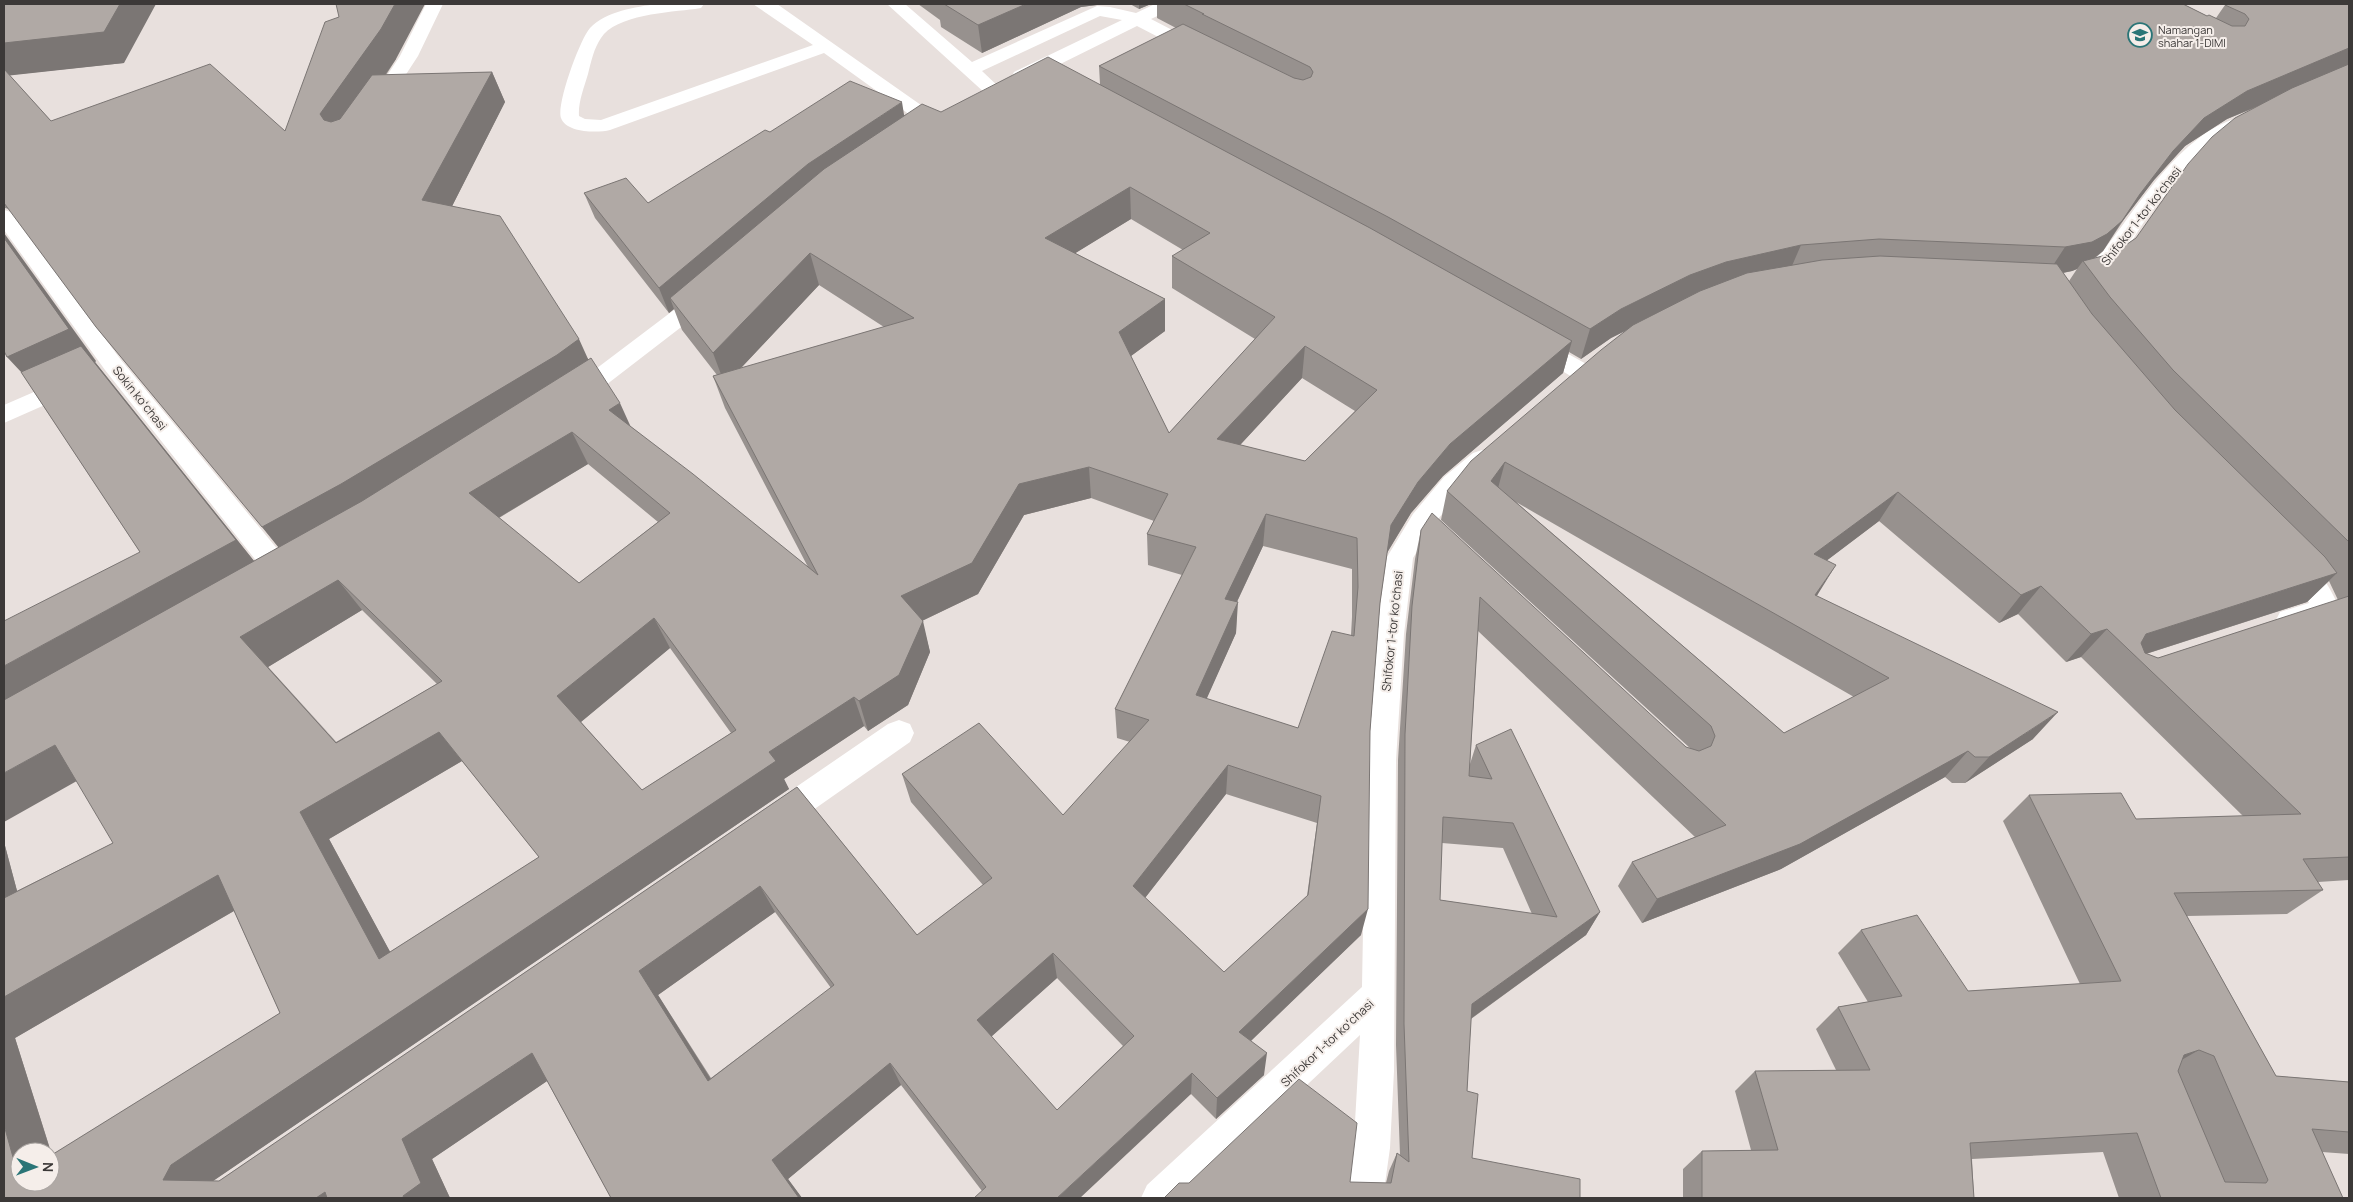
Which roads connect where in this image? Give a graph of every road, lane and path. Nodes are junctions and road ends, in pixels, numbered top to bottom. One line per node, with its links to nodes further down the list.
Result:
1 (434, 4): 11 (street)
2 (694, 4): 7 (street)
3 (762, 4): 7 (street)
4 (895, 4): 9 (street)
5 (1168, 4): 6 (street)
6 (1136, 19): 8 (street); 9 (street); 9 (street)
7 (826, 46): 12 (street)
8 (1213, 58)
9 (970, 70)
10 (2260, 114): 14 (street, Shifokor 1-tor koʻchasi)
11 (366, 120)
12 (932, 122)
13 (4, 216): 17 (street, Sokin koʻchasi)
14 (2066, 282)
15 (721, 284): 19 (street)
16 (1513, 332): 18 (street)
17 (113, 365): 20 (street); 25 (street, Sokin koʻchasi)
18 (1561, 390)
19 (556, 409)
20 (4, 415)
21 (1498, 445): 22 (street, Shifokor 1-tor koʻchasi)
22 (1422, 521): 23 (street); 29 (street, Shifokor 1-tor koʻchasi)
23 (1443, 541)
24 (2278, 549): 26 (street)
25 (283, 575)
26 (2272, 626)
27 (899, 733): 28 (street)
28 (750, 835)
29 (1379, 994): 30 (street, Shifokor 1-tor koʻchasi); 31 (street)
30 (1160, 1198)
31 (1364, 1198)

